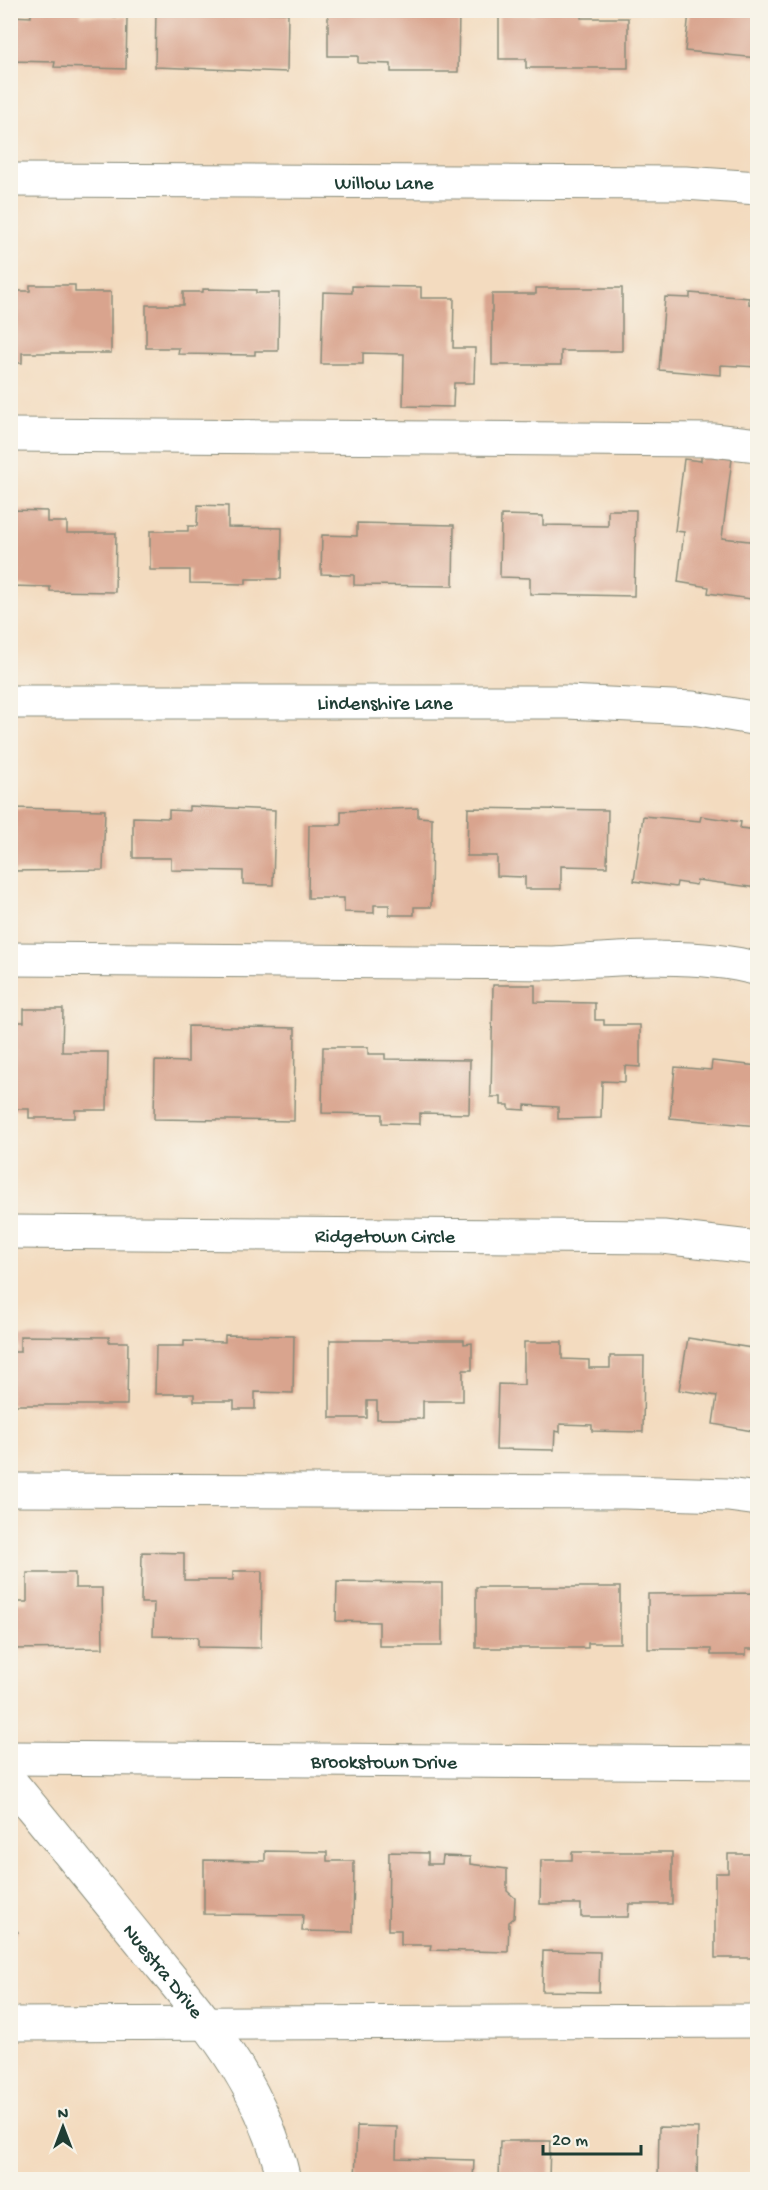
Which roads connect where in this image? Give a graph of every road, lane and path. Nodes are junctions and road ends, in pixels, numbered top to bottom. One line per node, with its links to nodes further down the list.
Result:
1 (10, 180): 2 (street, Willow Lane)
2 (758, 189)
3 (10, 435): 4 (street)
4 (758, 445)
5 (10, 702): 6 (street, Lindenshire Lane)
6 (758, 719)
7 (10, 959): 8 (street)
8 (758, 969)
9 (10, 1232): 10 (street, Ridgetown Circle)
10 (758, 1248)
11 (10, 1490): 12 (street)
12 (758, 1499)
13 (10, 1758): 14 (street, Brookstown Drive)
14 (758, 1763)
15 (10, 1781): 18 (street, Nuestra Drive)
16 (758, 2021): 18 (street)
17 (10, 2024): 18 (street)
18 (208, 2024): 19 (street, Nuestra Drive)
19 (284, 2180)

